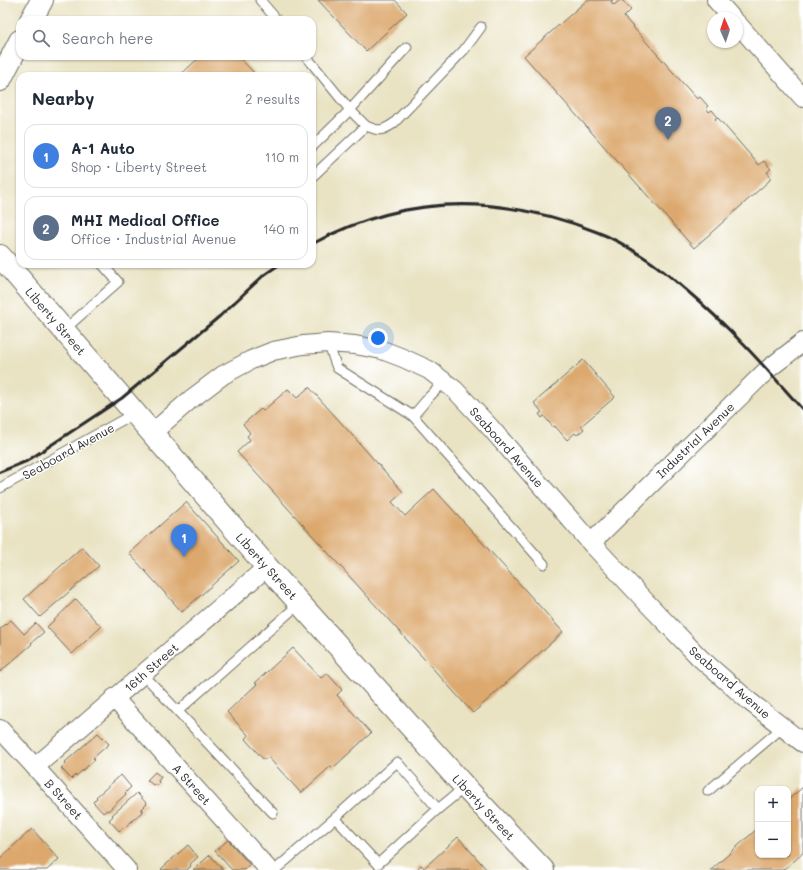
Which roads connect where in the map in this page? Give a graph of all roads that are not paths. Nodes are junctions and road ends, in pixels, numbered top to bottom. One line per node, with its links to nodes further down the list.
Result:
1 (42, 0): 5 (main road)
2 (260, 0): 6 (lane)
3 (716, 0): 4 (street)
4 (727, 12)
5 (33, 16)
6 (274, 16)
7 (481, 27): 15 (lane)
8 (743, 31): 13 (street)
9 (407, 47): 14 (lane)
10 (16, 49): 12 (main road)
11 (309, 60): 14 (lane)
12 (0, 80)
13 (803, 98)
14 (350, 110): 15 (lane); 16 (lane)
15 (366, 126): 17 (lane)
16 (316, 143)
17 (316, 173)
18 (0, 256): 20 (main road, Liberty Street)
19 (106, 268): 20 (lane)
20 (64, 330): 24 (main road, Liberty Street)
21 (803, 342): 28 (street, Industrial Avenue)
22 (328, 343): 23 (street, Seaboard Avenue); 25 (lane); 26 (street, Seaboard Avenue)
23 (444, 382): 25 (lane); 28 (street, Seaboard Avenue)
24 (135, 413): 26 (main road, Liberty Street); 27 (lane, Seaboard Avenue)
25 (413, 416): 29 (lane)
26 (152, 433): 30 (main road, Liberty Street)
27 (0, 488)
28 (591, 542): 35 (street, Seaboard Avenue)
29 (544, 564)
30 (267, 567): 31 (main road, Liberty Street); 32 (street, 16th Street)
31 (300, 603): 34 (lane); 39 (main road, Liberty Street)
32 (143, 674): 33 (street, 16th Street); 34 (lane)
33 (114, 698): 38 (street, 16th Street); 45 (street, A Street)
34 (178, 711): 42 (lane)
35 (783, 727): 37 (street, Seaboard Avenue); 40 (lane)
36 (0, 729): 38 (street, B Street)
37 (803, 743)
38 (35, 767): 44 (street, B Street)
39 (465, 787): 41 (lane); 47 (main road, Liberty Street)
40 (708, 791)
41 (438, 809): 43 (lane); 43 (lane)
42 (273, 813)
43 (336, 818): 46 (lane)
44 (127, 870)
45 (269, 870)
46 (275, 870)
47 (543, 870)

